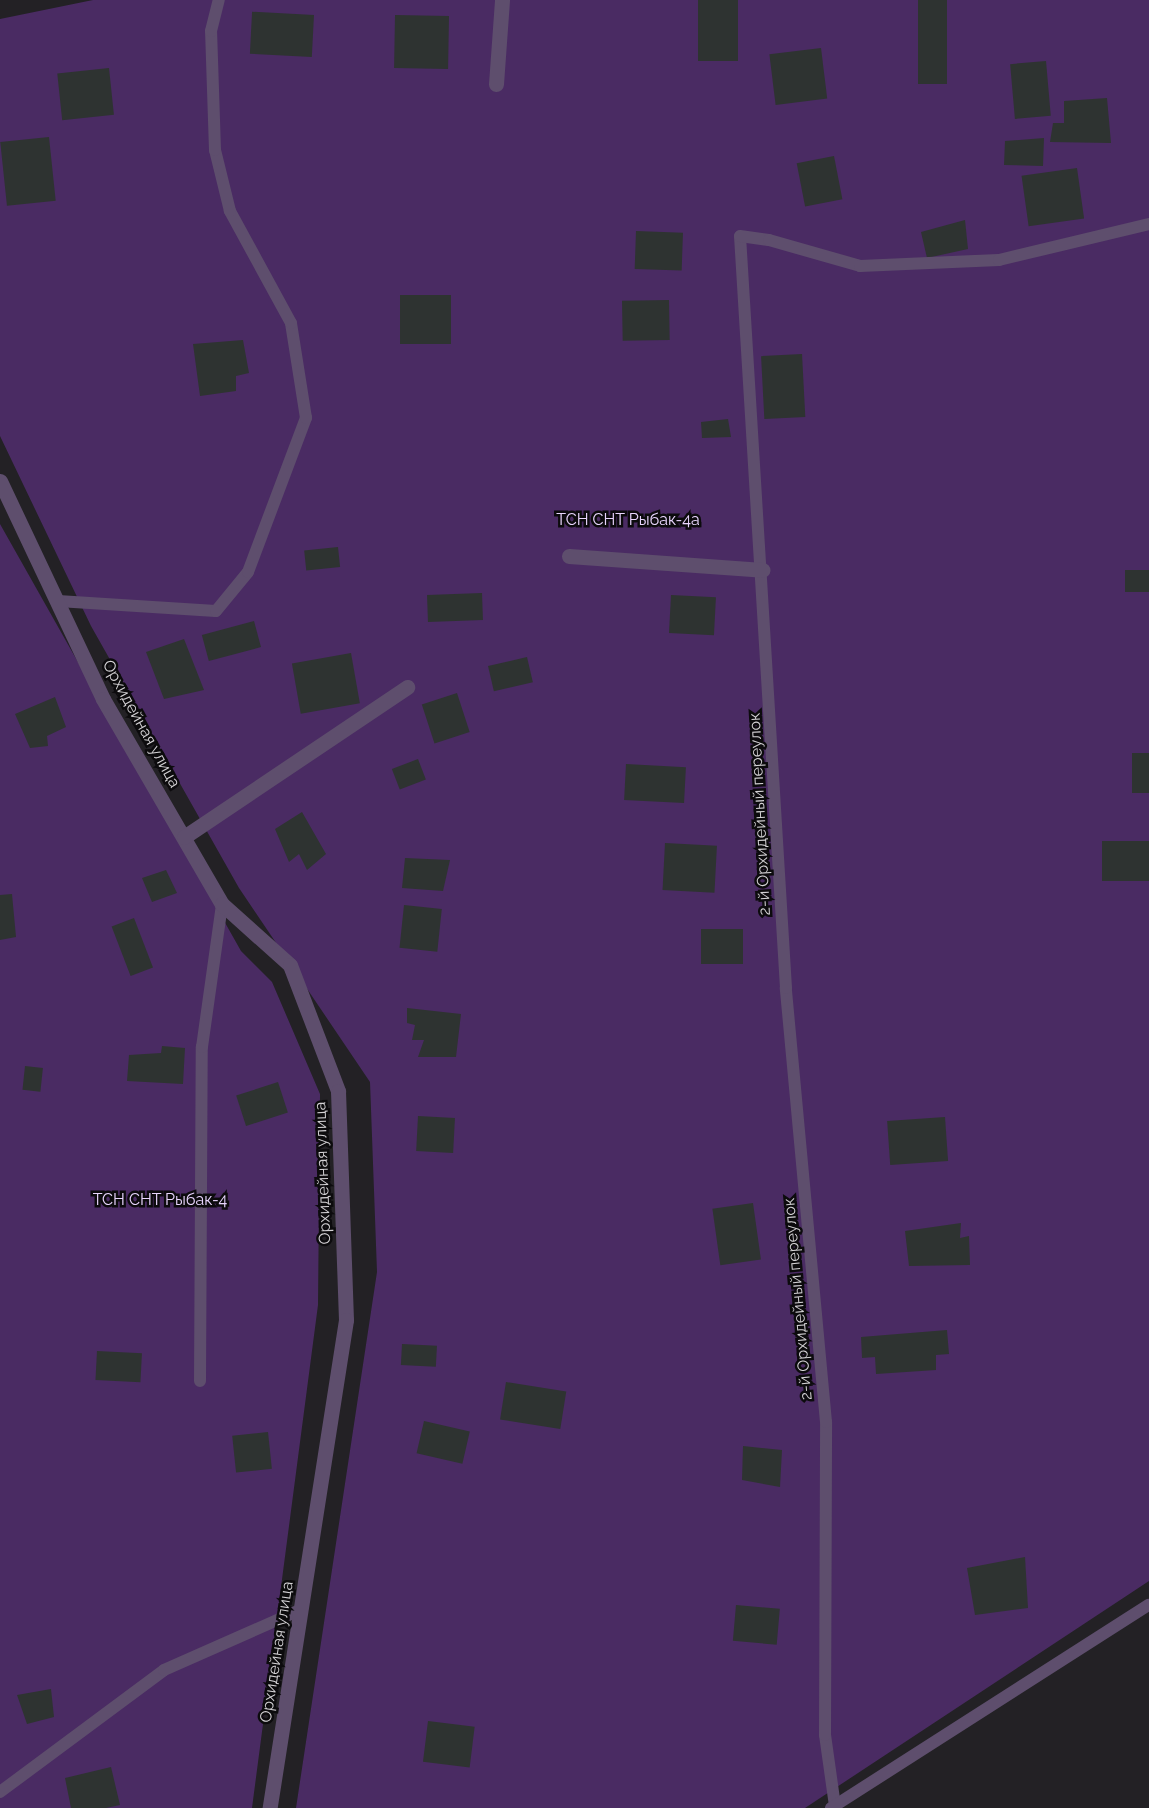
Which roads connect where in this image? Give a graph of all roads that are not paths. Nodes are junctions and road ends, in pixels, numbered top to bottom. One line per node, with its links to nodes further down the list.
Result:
1 (219, 0): 8 (lane)
2 (502, 0): 3 (street)
3 (496, 84)
4 (1149, 224): 7 (lane, 2-й Орхидейный переулок)
5 (0, 481): 8 (street, Орхидейная улица)
6 (569, 556): 7 (street)
7 (762, 570): 16 (lane, 2-й Орхидейный переулок)
8 (58, 601): 10 (street, Орхидейная улица); 11 (lane)
9 (407, 687): 10 (street)
10 (184, 837): 11 (street, Орхидейная улица)
11 (222, 904): 12 (lane); 14 (street, Орхидейная улица)
12 (200, 1381)
13 (1149, 1605): 16 (lane)
14 (303, 1609): 15 (lane); 17 (street, Орхидейная улица)
15 (0, 1792)
16 (833, 1807)
17 (270, 1808)

